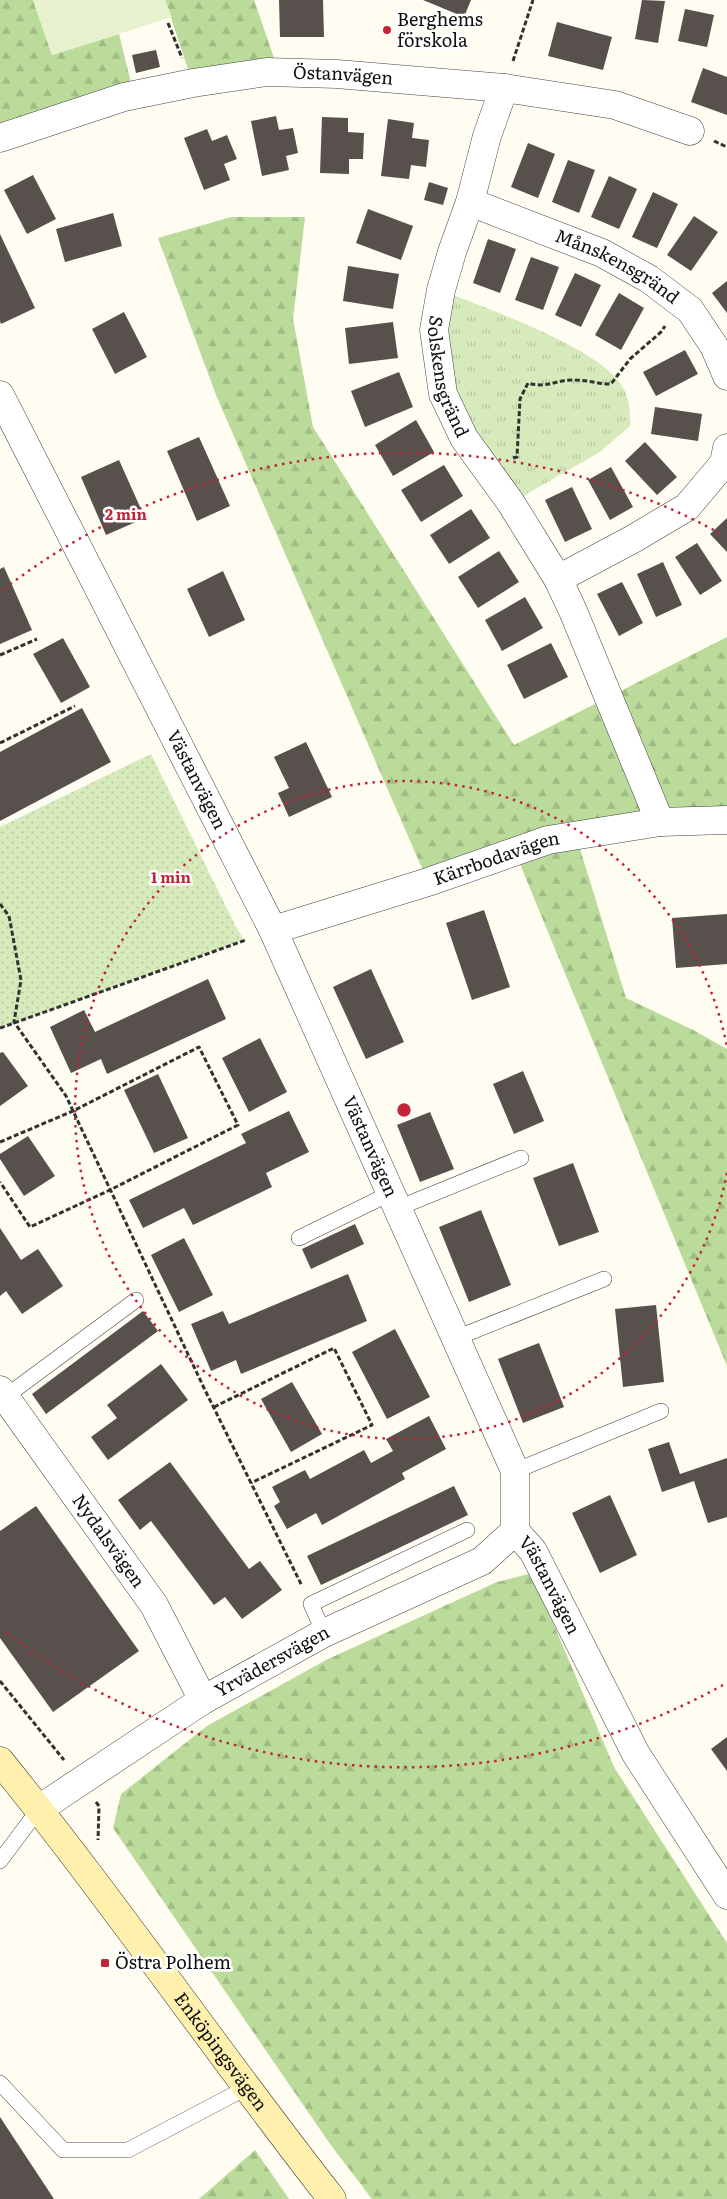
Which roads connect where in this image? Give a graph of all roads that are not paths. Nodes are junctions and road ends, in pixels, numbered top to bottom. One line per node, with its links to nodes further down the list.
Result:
1 (504, 88): 2 (street, Östanvägen); 3 (street, Östanvägen); 4 (street, Solskensgränd)
2 (690, 131)
3 (0, 138)
4 (470, 202): 5 (street, Månskensgränd); 8 (street, Solskensgränd)
5 (727, 376)
6 (0, 395): 11 (street, Västanvägen)
7 (727, 448): 8 (street)
8 (558, 579): 10 (street, Solskensgränd)
9 (727, 820): 10 (street, Kärrbodavägen)
10 (660, 822): 11 (street, Kärrbodavägen)
11 (273, 930): 13 (street, Västanvägen)
12 (522, 1158): 13 (lane)
13 (394, 1200): 14 (lane); 17 (street, Västanvägen)
14 (299, 1238)
15 (604, 1279): 17 (lane)
16 (136, 1300): 18 (lane)
17 (456, 1338): 20 (street, Västanvägen)
18 (2, 1394): 24 (street, Nydalsvägen)
19 (661, 1411): 20 (lane)
20 (515, 1471): 22 (street, Västanvägen)
21 (467, 1530): 23 (lane)
22 (515, 1531): 23 (street, Yrvädersvägen); 28 (street, Västanvägen)
23 (324, 1633): 24 (street, Yrvädersvägen)
24 (203, 1700): 26 (street, Yrvädersvägen)
25 (0, 1761): 26 (street, Enköpingsvägen)
26 (39, 1809): 27 (lane); 30 (street, Enköpingsvägen)
27 (0, 1861)
28 (727, 1895)
29 (0, 2083): 30 (lane)
30 (246, 2088): 31 (street, Enköpingsvägen)
31 (332, 2199)

